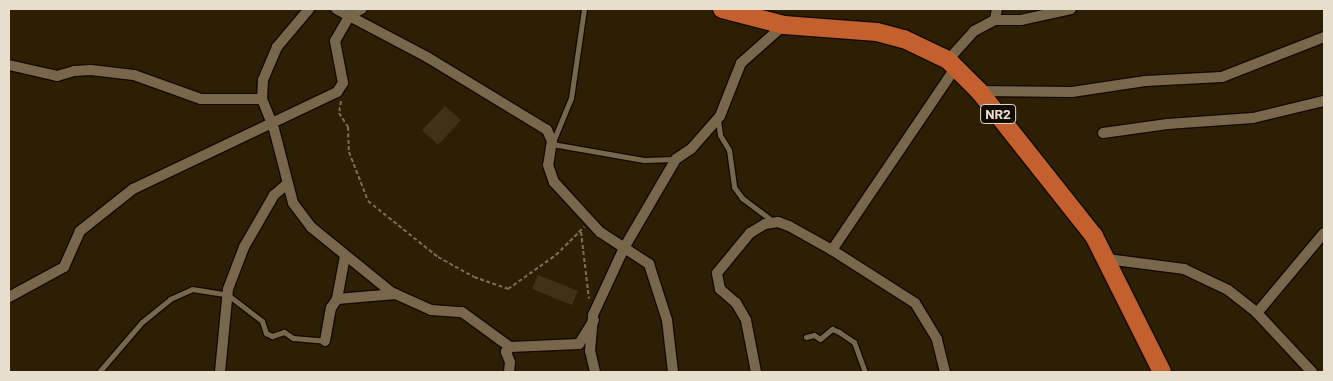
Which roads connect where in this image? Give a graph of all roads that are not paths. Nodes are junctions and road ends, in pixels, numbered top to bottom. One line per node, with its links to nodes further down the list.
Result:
1 (309, 9): 15 (street)
2 (336, 9): 8 (street)
3 (362, 9): 8 (street)
4 (584, 9): 20 (lane)
5 (722, 9): 10 (highway, NR2)
6 (997, 9): 9 (street)
7 (1071, 9): 9 (street)
8 (350, 15): 18 (street); 20 (street)
9 (995, 20): 12 (street)
10 (784, 25): 12 (highway, NR2); 17 (street)
11 (1324, 37): 14 (street)
12 (952, 64): 14 (highway, NR2); 26 (street)
13 (9, 65): 15 (street)
14 (979, 90): 28 (highway, NR2)
15 (262, 99): 18 (street)
16 (1324, 101): 19 (street)
17 (718, 119): 21 (street); 23 (lane)
18 (271, 122): 22 (street); 31 (street)
19 (1103, 133)
20 (552, 144): 21 (lane); 25 (street)
21 (676, 159): 25 (street)
22 (287, 184): 27 (street); 30 (street)
23 (775, 222): 26 (street); 45 (street)
24 (1324, 233): 33 (street)
25 (624, 248): 34 (street); 44 (street)
26 (832, 250): 47 (street)
27 (345, 256): 29 (street); 32 (street)
28 (1107, 258): 33 (street); 48 (highway, NR2)
29 (397, 294): 32 (street); 38 (street)
30 (228, 295): 36 (lane); 40 (lane); 41 (street)
31 (9, 297)
32 (337, 299): 36 (street)
33 (1257, 313): 49 (street)
34 (593, 318): 37 (street); 39 (street)
35 (806, 337): 46 (lane)
36 (325, 341)
37 (576, 344): 38 (street); 39 (street)
38 (510, 347): 42 (street)
39 (592, 357): 43 (street)
40 (99, 372)
41 (220, 372)
42 (509, 372)
43 (595, 372)
44 (673, 372)
45 (756, 372)
46 (865, 372)
47 (945, 372)
48 (1162, 372)
49 (1312, 372)

